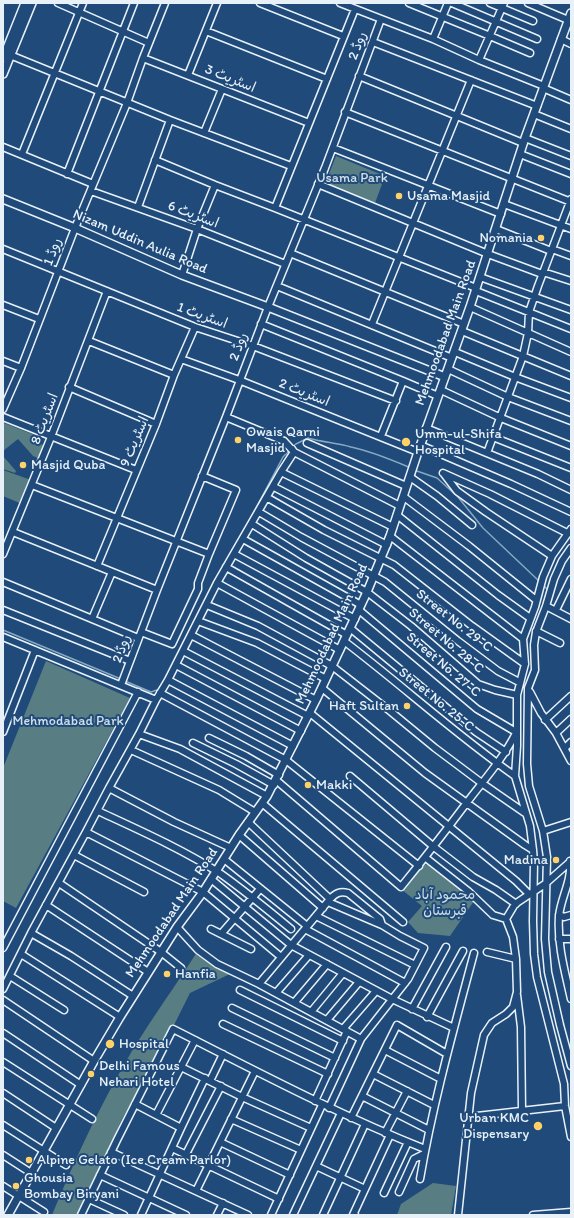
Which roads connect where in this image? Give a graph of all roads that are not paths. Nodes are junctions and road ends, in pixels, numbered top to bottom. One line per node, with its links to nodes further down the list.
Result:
1 (25, 3): 35 (main road)
2 (32, 3): 34 (main road)
3 (58, 3): 17 (street)
4 (83, 3): 17 (street)
5 (134, 3): 23 (street)
6 (165, 3): 31 (street, روڈ 1)
7 (217, 3): 24 (street)
8 (260, 3): 25 (street)
9 (340, 3): 16 (street)
10 (409, 3): 18 (street)
11 (448, 3): 18 (street)
12 (452, 3): 21 (street)
13 (490, 3): 15 (street)
14 (528, 3): 19 (street)
15 (503, 6): 21 (street); 22 (street)
16 (355, 9): 20 (street); 25 (street)
17 (80, 12): 23 (street); 38 (street)
18 (442, 17): 26 (street); 27 (street)
19 (570, 17): 29 (main road, Mehmoodabad Main Road)
20 (381, 19): 27 (street); 30 (street, روڈ 2)
21 (496, 21): 26 (street); 28 (street)
22 (534, 21)
23 (123, 31): 31 (street); 46 (street)
24 (206, 31): 40 (street); 42 (street)
25 (344, 36): 42 (street)
26 (490, 36): 33 (street); 37 (street)
27 (433, 39): 37 (street)
28 (537, 39)
29 (561, 39): 32 (street); 44 (main road, Mehmoodabad Main Road)
30 (373, 42): 41 (street, روڈ 2); 43 (street)
31 (149, 43): 36 (street, روڈ 1)
32 (571, 44)
33 (530, 53)
34 (10, 55): 38 (street); 39 (main road)
35 (3, 58)
36 (143, 58): 40 (street, اسٹریٹ 3); 48 (street, روڈ 1)
37 (479, 60): 44 (street)
38 (55, 73): 46 (street); 61 (street)
39 (3, 74)
40 (188, 75): 45 (street, اسٹریٹ 3)
41 (359, 76): 50 (street, روڈ 2); 52 (street)
42 (327, 79): 54 (street)
43 (471, 80): 49 (street); 52 (street)
44 (544, 87): 47 (street); 49 (main road, Mehmoodabad Main Road)
45 (222, 89): 54 (street, اسٹریٹ 3); 56 (street)
46 (99, 92): 48 (street); 66 (street)
47 (571, 100)
48 (127, 103): 53 (street); 69 (street, روڈ 1)
49 (537, 106): 51 (main road, Mehmoodabad Main Road)
50 (345, 112): 59 (street, روڈ 2); 60 (street)
51 (534, 114): 55 (street); 57 (main road, Mehmoodabad Main Road)
52 (457, 116): 57 (street); 60 (street)
53 (170, 120): 56 (street); 64 (street)
54 (309, 123): 65 (street)
55 (571, 129)
56 (204, 133): 65 (street)
57 (524, 141): 62 (main road, Mehmoodabad Main Road); 63 (street)
58 (3, 146): 61 (street)
59 (333, 148): 70 (street, روڈ 2); 72 (street)
60 (442, 150): 68 (street); 72 (street)
61 (22, 154): 66 (street)
62 (520, 154): 67 (street); 68 (main road, Mehmoodabad Main Road)
63 (571, 156)
64 (155, 160): 71 (street); 77 (street)
65 (291, 166): 78 (street)
66 (67, 174): 69 (street)
67 (571, 174)
68 (512, 179): 75 (street); 76 (main road, Mehmoodabad Main Road)
69 (93, 184): 73 (street, روڈ 1)
70 (318, 184): 80 (street, روڈ 2); 81 (street)
71 (215, 185): 78 (street); 84 (street)
72 (428, 185): 79 (street); 81 (street)
73 (91, 191): 77 (street, اسٹریٹ 6); 83 (street, روڈ 1)
74 (3, 199): 83 (main road, Nizam Uddin Aulia Road)
75 (571, 201): 82 (street)
76 (504, 204): 79 (main road, Mehmoodabad Main Road); 82 (street)
77 (138, 207): 84 (street, اسٹریٹ 6)
78 (275, 208): 80 (street)
79 (500, 214): 85 (main road, Mehmoodabad Main Road)
80 (304, 219): 89 (street, روڈ 2); 91 (street)
81 (412, 223): 90 (street); 91 (street)
82 (561, 225): 86 (street); 88 (street)
83 (75, 228): 94 (street, روڈ 1); 96 (main road, Nizam Uddin Aulia Road)
84 (197, 229): 93 (street, اسٹریٹ 6); 96 (street)
85 (496, 229): 88 (street); 90 (main road, Mehmoodabad Main Road)
86 (571, 229)
87 (3, 249): 94 (street, اسٹریٹ 1)
88 (552, 250): 92 (street); 95 (street)
89 (290, 253): 93 (street, روڈ 2); 102 (street)
90 (488, 254): 95 (street); 97 (main road, Mehmoodabad Main Road)
91 (399, 256): 100 (street); 102 (street)
92 (571, 256)
93 (286, 264): 99 (street, روڈ 2)
94 (59, 271): 101 (street, اسٹریٹ 1); 109 (street, روڈ 1)
95 (542, 273): 98 (street); 103 (street)
96 (182, 275): 105 (main road, Nizam Uddin Aulia Road)
97 (480, 277): 100 (main road, Mehmoodabad Main Road); 103 (street)
98 (571, 281)
99 (277, 286): 105 (street, روڈ 2); 111 (street)
100 (476, 290): 106 (main road, Mehmoodabad Main Road); 108 (street)
101 (107, 291): 112 (street, اسٹریٹ 1); 116 (street, اسٹریٹ 8)
102 (386, 292): 111 (street); 113 (street)
103 (534, 297): 107 (street); 108 (street)
104 (3, 305): 109 (street)
105 (268, 307): 110 (street, روڈ 2); 127 (main road, Nizam Uddin Aulia Road)
106 (470, 307): 113 (main road, Mehmoodabad Main Road); 115 (street)
107 (571, 310)
108 (530, 312): 114 (street); 115 (street)
109 (39, 319): 123 (street, روڈ 1)
110 (261, 324): 117 (street, روڈ 2); 130 (street)
111 (372, 324): 119 (street)
112 (195, 327): 117 (street, اسٹریٹ 1); 121 (street, اسٹریٹ 9)
113 (463, 327): 119 (main road, Mehmoodabad Main Road); 120 (street)
114 (571, 329)
115 (528, 333): 118 (street); 120 (street)
116 (89, 341): 125 (street); 131 (street, اسٹریٹ 8)
117 (253, 346): 129 (street, روڈ 2); 135 (street, اسٹریٹ 1)
118 (571, 352)
119 (454, 355): 124 (main road, Mehmoodabad Main Road); 128 (street)
120 (523, 356): 126 (street); 128 (street)
121 (181, 359): 125 (street, اسٹریٹ 9); 129 (street, اسٹریٹ 2)
122 (3, 361): 123 (street)
123 (20, 368): 136 (street, روڈ 1)
124 (448, 369): 127 (main road, Mehmoodabad Main Road); 133 (street)
125 (174, 375): 141 (street, اسٹریٹ 9)
126 (571, 376)
127 (445, 377): 132 (main road, Mehmoodabad Main Road)
128 (515, 377): 133 (street); 134 (street)
129 (240, 380): 138 (street, روڈ 2); 143 (street, اسٹریٹ 2)
130 (404, 381): 132 (street); 135 (street)
131 (69, 387): 141 (street); 144 (street, اسٹریٹ 8)
132 (439, 393): 139 (street); 142 (main road, Mehmoodabad Main Road)
133 (508, 397): 139 (street); 140 (street)
134 (571, 398)
135 (396, 401): 143 (street)
136 (3, 409)
137 (3, 417): 144 (street)
138 (226, 417): 148 (street); 154 (street, روڈ 2)
139 (501, 418): 145 (street); 147 (street)
140 (571, 421)
141 (156, 424): 152 (street, اسٹریٹ 9)
142 (426, 428): 149 (main road, Mehmoodabad Main Road); 150 (street)
143 (380, 436): 149 (street, اسٹریٹ 2)
144 (51, 437): 152 (street); 156 (street, اسٹریٹ 8)
145 (493, 437): 150 (street); 151 (street)
146 (307, 443): 157 (street)
147 (571, 446)
148 (293, 451): 153 (street); 162 (street)
149 (418, 451): 155 (main road, Mehmoodabad Main Road); 164 (street, اسٹریٹ 2)
150 (487, 453): 159 (street)
151 (571, 468)
152 (136, 470): 166 (street, اسٹریٹ 9)
153 (281, 472): 158 (street); 169 (street)
154 (202, 476): 174 (street, روڈ 2); 179 (street)
155 (410, 476): 157 (main road, Mehmoodabad Main Road); 168 (street)
156 (32, 484): 166 (street); 171 (street, اسٹریٹ 8)
157 (406, 486): 160 (main road, Mehmoodabad Main Road)
158 (274, 487): 161 (street); 176 (street)
159 (571, 490)
160 (404, 497): 162 (main road, Mehmoodabad Main Road); 192 (street)
161 (268, 498): 163 (street); 182 (street)
162 (400, 506): 165 (main road, Mehmoodabad Main Road)
163 (259, 512): 167 (street); 186 (street, Street No. 29-C)
164 (571, 512)
165 (397, 515): 169 (main road, Mehmoodabad Main Road); 198 (street)
166 (116, 518): 174 (street); 183 (street, اسٹریٹ 9)
167 (252, 524): 173 (street); 191 (street, Street No. 28-C)
168 (472, 525)
169 (393, 526): 172 (main road, Mehmoodabad Main Road)
170 (569, 531): 181 (street); 181 (street)
171 (13, 532): 175 (street, اسٹریٹ 8); 183 (street)
172 (390, 536): 176 (main road, Mehmoodabad Main Road); 209 (street)
173 (242, 539): 180 (street); 195 (street, Street No. 27-C)
174 (177, 540): 179 (street); 190 (street, روڈ 2)
175 (5, 545): 178 (street, اسٹریٹ 8)
176 (387, 545): 182 (main road, Mehmoodabad Main Road)
177 (571, 548): 194 (street)
178 (3, 554)
179 (209, 554): 205 (street)
180 (234, 554): 184 (street); 200 (street)
181 (552, 556): 192 (street)
182 (382, 558): 186 (main road, Mehmoodabad Main Road); 215 (street)
183 (97, 566): 185 (street)
184 (226, 568): 189 (street); 208 (street, Street No. 25-C)
185 (112, 572): 190 (street); 199 (street)
186 (375, 575): 191 (main road, Mehmoodabad Main Road); 220 (street, Street No. 29-C)
187 (571, 579): 197 (street)
188 (3, 582): 199 (street)
189 (217, 584): 193 (street); 212 (street)
190 (156, 590): 205 (street, روڈ 2)
191 (367, 592): 195 (main road, Mehmoodabad Main Road); 226 (street, Street No. 28-C)
192 (536, 600): 198 (street)
193 (207, 605): 202 (street); 217 (street)
194 (546, 606): 197 (street); 204 (street)
195 (360, 607): 200 (main road, Mehmoodabad Main Road); 235 (street, Street No. 27-C)
196 (3, 610): 214 (street)
197 (556, 610): 201 (street)
198 (530, 618): 209 (street)
199 (92, 619): 205 (street)
200 (355, 619): 203 (main road, Mehmoodabad Main Road)
201 (571, 619)
202 (198, 621): 206 (street); 218 (street)
203 (350, 628): 208 (main road, Mehmoodabad Main Road); 244 (street)
204 (536, 631): 210 (street); 223 (street)
205 (140, 635): 214 (street, روڈ 2)
206 (191, 635): 213 (street); 229 (street)
207 (3, 637): 211 (street)
208 (345, 638): 212 (main road, Mehmoodabad Main Road); 247 (street, Street No. 25-C)
209 (523, 639): 215 (street)
210 (560, 643)
211 (35, 650): 221 (street); 234 (street)
212 (340, 650): 217 (main road, Mehmoodabad Main Road)
213 (183, 651): 216 (street); 230 (street)
214 (130, 662): 221 (street, روڈ 2)
215 (525, 664): 220 (street)
216 (176, 665): 219 (street); 233 (street)
217 (332, 666): 218 (main road, Mehmoodabad Main Road); 251 (street)
218 (326, 679): 222 (main road, Mehmoodabad Main Road)
219 (168, 680): 225 (street); 241 (street)
220 (519, 682): 226 (street)
221 (122, 683): 224 (street)
222 (322, 688): 229 (main road, Mehmoodabad Main Road); 255 (street)
223 (528, 688): 232 (street); 262 (street)
224 (138, 692): 228 (street); 305 (street)
225 (160, 693): 228 (street); 245 (street)
226 (517, 695): 235 (street)
227 (571, 696): 232 (street)
228 (156, 700): 237 (street)
229 (316, 700): 230 (main road, Mehmoodabad Main Road)
230 (309, 715): 233 (main road, Mehmoodabad Main Road); 261 (street)
231 (571, 719): 236 (street)
232 (545, 720): 236 (street)
233 (301, 731): 241 (main road, Mehmoodabad Main Road)
234 (3, 732)
235 (516, 732): 244 (street); 249 (street)
236 (556, 733): 242 (street)
237 (139, 734): 243 (street); 253 (street)
238 (209, 738): 250 (street)
239 (571, 742): 242 (street)
240 (193, 743): 250 (street)
241 (293, 746): 245 (main road, Mehmoodabad Main Road)
242 (564, 748): 246 (street)
243 (131, 750): 252 (street); 257 (street)
244 (506, 752): 247 (street)
245 (286, 760): 250 (main road, Mehmoodabad Main Road); 272 (street)
246 (571, 761)
247 (497, 764): 249 (street, Street No. 25-C); 251 (street)
248 (350, 776): 265 (street)
249 (515, 776): 258 (street)
250 (276, 780): 253 (main road, Mehmoodabad Main Road); 272 (street)
251 (483, 784): 255 (street); 258 (street)
252 (109, 788): 256 (street); 266 (street)
253 (267, 796): 254 (main road, Mehmoodabad Main Road)
254 (262, 803): 257 (main road, Mehmoodabad Main Road); 293 (street)
255 (466, 803): 261 (street); 267 (street)
256 (98, 811): 263 (street); 273 (street)
257 (255, 812): 259 (main road, Mehmoodabad Main Road)
258 (526, 814): 267 (street)
259 (248, 822): 264 (main road, Mehmoodabad Main Road); 283 (street)
260 (571, 822): 262 (street)
261 (449, 826): 265 (street); 278 (street)
262 (543, 831): 276 (street)
263 (86, 832): 268 (street); 280 (street)
264 (239, 835): 266 (main road, Mehmoodabad Main Road); 287 (street)
265 (434, 847): 269 (street); 284 (street)
266 (231, 848): 270 (main road, Mehmoodabad Main Road)
267 (533, 850): 278 (street)
268 (74, 855): 275 (street); 279 (street)
269 (426, 858): 272 (street); 292 (street)
270 (224, 860): 273 (main road, Mehmoodabad Main Road); 277 (street)
271 (570, 861): 276 (street); 281 (street)
272 (419, 866)
273 (216, 871): 274 (main road, Mehmoodabad Main Road); 282 (street)
274 (211, 879): 280 (main road, Mehmoodabad Main Road); 286 (street)
275 (59, 882): 285 (street); 308 (street)
276 (546, 883): 278 (street); 356 (street)
277 (260, 889): 282 (street); 296 (street)
278 (533, 891): 284 (street); 374 (street)
279 (144, 892)
280 (203, 892): 291 (street); 295 (main road, Mehmoodabad Main Road)
281 (568, 894): 288 (street)
282 (253, 898): 286 (street); 298 (street)
283 (329, 900): 287 (street); 294 (street); 294 (street)
284 (516, 904): 292 (street)
285 (46, 905): 299 (street); 318 (street)
286 (245, 907): 291 (street); 303 (street)
287 (323, 908): 290 (street)
288 (559, 915): 289 (street); 301 (street)
289 (571, 915)
290 (316, 916): 296 (street); 316 (street)
291 (235, 919): 300 (street); 313 (street)
292 (506, 919): 314 (street)
293 (403, 922)
294 (382, 925): 316 (street)
295 (177, 927): 308 (main road, Mehmoodabad Main Road); 324 (street)
296 (306, 928): 303 (street); 323 (street)
297 (210, 929): 300 (street)
298 (291, 930)
299 (31, 933): 311 (street); 330 (street)
300 (221, 934): 306 (street)
301 (559, 939): 302 (street); 321 (street)
302 (571, 939)
303 (291, 945): 312 (street); 313 (street)
304 (446, 947): 336 (street)
305 (3, 948)
306 (251, 949)
307 (463, 951): 340 (street)
308 (161, 952): 317 (street); 318 (main road, Mehmoodabad Main Road)
309 (487, 952): 314 (street)
310 (474, 953): 343 (street)
311 (20, 954): 320 (street); 339 (street)
312 (309, 955): 315 (street); 329 (street)
313 (281, 958): 324 (street)
314 (516, 959): 328 (street)
315 (327, 964): 319 (street); 334 (street)
316 (415, 965): 323 (street)
317 (181, 968)
318 (148, 972): 330 (main road, Mehmoodabad Main Road)
319 (343, 973): 322 (street); 338 (street)
320 (10, 976): 325 (street); 337 (street)
321 (569, 979): 332 (street)
322 (359, 982): 327 (street); 341 (street)
323 (405, 983): 331 (street)
324 (259, 984): 329 (street)
325 (3, 990)
326 (240, 990): 348 (street)
327 (376, 991): 331 (street); 344 (street)
328 (517, 992): 375 (street); 379 (street)
329 (276, 993): 334 (street)
330 (133, 996): 339 (main road, Mehmoodabad Main Road)
331 (392, 999): 336 (street); 346 (street)
332 (571, 999)
333 (3, 1000): 353 (street)
334 (294, 1003): 338 (street)
335 (232, 1008): 352 (street)
336 (412, 1009): 340 (street)
337 (64, 1010)
338 (311, 1012): 341 (street)
339 (120, 1017): 353 (main road, Mehmoodabad Main Road)
340 (428, 1017): 343 (street)
341 (327, 1020): 344 (street)
342 (223, 1024): 358 (street)
343 (454, 1028): 351 (street)
344 (345, 1030): 346 (street); 348 (street)
345 (3, 1033): 362 (street)
346 (361, 1039): 373 (street)
347 (194, 1040): 350 (street); 355 (street); 369 (street)
348 (343, 1041): 352 (street)
349 (385, 1050): 351 (street); 359 (street); 360 (street)
350 (223, 1054): 357 (street); 361 (street)
351 (447, 1054): 360 (street)
352 (335, 1058): 358 (street)
353 (94, 1061): 362 (main road, Mehmoodabad Main Road)
354 (3, 1062): 370 (street)
355 (181, 1066): 361 (street); 378 (street)
356 (571, 1066)
357 (255, 1071): 367 (street); 368 (street)
358 (328, 1074): 368 (street)
359 (373, 1074): 364 (street); 366 (street)
360 (441, 1079): 372 (street)
361 (207, 1080): 363 (street); 386 (street)
362 (81, 1085): 370 (main road, Mehmoodabad Main Road)
363 (221, 1086): 367 (street); 398 (street)
364 (407, 1091): 372 (street); 377 (street)
365 (3, 1093): 385 (street)
366 (362, 1096): 377 (street); 380 (street)
367 (242, 1097): 382 (street); 387 (street)
368 (315, 1101): 371 (street)
369 (135, 1104): 378 (street); 396 (street)
370 (69, 1105): 381 (street); 385 (main road, Mehmoodabad Main Road)
371 (322, 1105): 373 (street); 387 (street)
372 (434, 1105): 388 (street)
373 (329, 1108): 376 (street)
374 (568, 1108): 375 (street); 390 (street)
375 (522, 1111): 379 (street)
376 (341, 1113): 380 (street); 402 (street)
377 (396, 1114): 388 (street); 389 (street)
378 (156, 1115): 386 (street)
379 (468, 1117): 432 (street)
380 (351, 1118): 383 (street)
381 (92, 1119)
382 (231, 1119): 391 (street); 394 (street)
383 (365, 1124): 389 (street); 407 (street)
384 (3, 1125): 395 (street)
385 (56, 1128): 395 (main road, Mehmoodabad Main Road)
386 (181, 1128): 393 (street)
387 (311, 1128): 394 (street)
388 (429, 1130): 397 (street)
389 (388, 1134): 392 (street); 410 (street)
390 (571, 1137)
391 (220, 1142): 401 (street); 406 (street)
392 (408, 1142): 397 (street); 413 (street)
393 (172, 1148): 398 (street); 404 (street)
394 (301, 1150): 406 (street)
395 (44, 1151): 400 (street); 403 (main road, Mehmoodabad Main Road)
396 (111, 1152): 404 (street); 405 (street)
397 (425, 1152): 408 (street); 412 (street)
398 (186, 1154): 401 (street)
399 (3, 1155): 403 (street)
400 (66, 1165)
401 (209, 1165): 411 (street); 417 (street)
402 (316, 1166): 407 (street); 429 (street)
403 (31, 1173): 414 (main road, Mehmoodabad Main Road)
404 (160, 1174): 411 (street); 415 (street)
405 (100, 1175): 415 (street); 416 (street)
406 (290, 1175): 417 (street)
407 (340, 1177): 410 (street); 430 (street)
408 (420, 1179)
409 (3, 1186): 414 (street)
410 (365, 1189): 431 (street)
411 (196, 1191): 418 (street)
412 (399, 1192)
413 (384, 1193)
414 (18, 1196): 419 (street); 421 (main road, Mehmoodabad Main Road)
415 (149, 1198): 424 (street); 425 (street)
416 (89, 1199): 422 (street); 423 (street)
417 (279, 1199): 428 (street)
418 (223, 1204): 426 (street); 427 (street)
419 (44, 1212)
420 (571, 1212): 433 (street)
421 (8, 1215)
422 (81, 1215)
423 (124, 1215)
424 (141, 1215)
425 (186, 1215)
426 (217, 1215)
427 (246, 1215)
428 (271, 1215)
429 (293, 1215)
430 (323, 1215)
431 (354, 1215)
432 (458, 1215)
433 (533, 1215)

